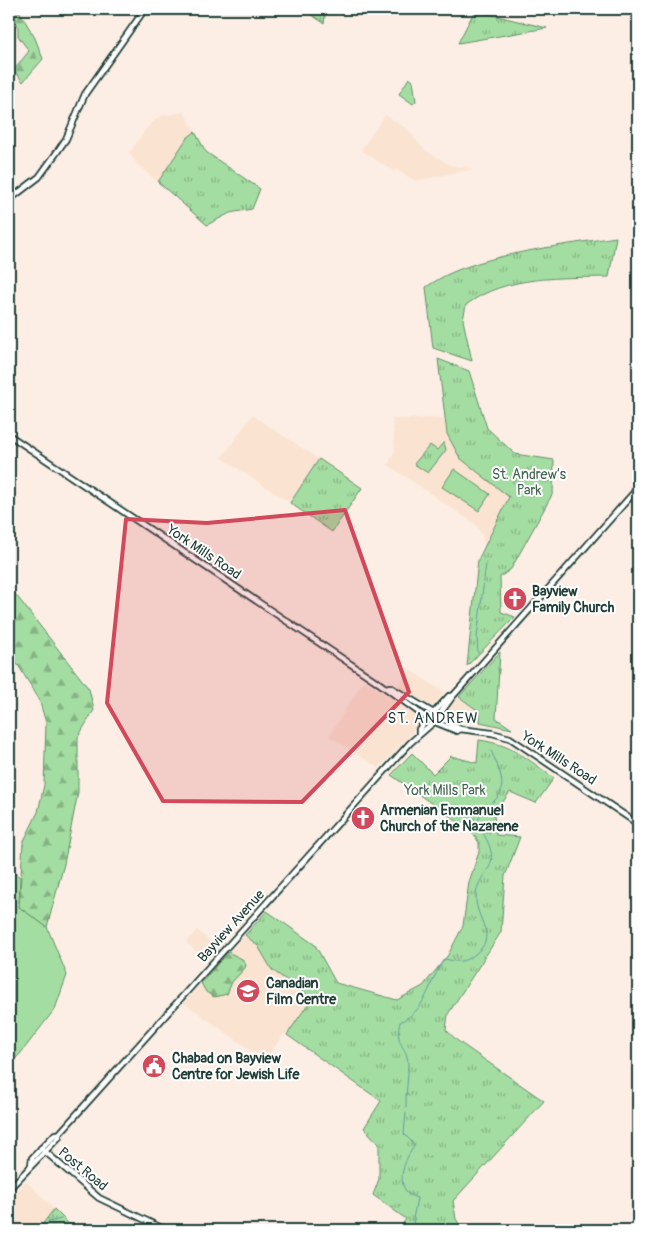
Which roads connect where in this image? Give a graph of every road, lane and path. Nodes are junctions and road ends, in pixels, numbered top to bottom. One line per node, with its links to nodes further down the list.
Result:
1 (145, 9): 2 (main road)
2 (9, 200)
3 (9, 435): 5 (main road, York Mills Road)
4 (638, 488): 6 (main road, Bayview Avenue)
5 (386, 688): 7 (main road, York Mills Road); 9 (main road, York Mills Road)
6 (453, 696): 7 (main road, Bayview Avenue); 8 (main road, Bayview Avenue)
7 (433, 714): 8 (main road, York Mills Road); 9 (main road, Bayview Avenue)
8 (438, 717): 10 (main road, Bayview Avenue); 11 (main road, York Mills Road)
9 (428, 719): 10 (main road, York Mills Road); 12 (main road, Bayview Avenue)
10 (434, 722): 11 (main road, York Mills Road); 12 (main road, Bayview Avenue)
11 (460, 729): 13 (main road, York Mills Road)
12 (419, 734): 14 (main road, Bayview Avenue)
13 (638, 824)
14 (43, 1150): 15 (main road, Bayview Avenue); 16 (main road, Post Road)
15 (9, 1190)
16 (166, 1230)

